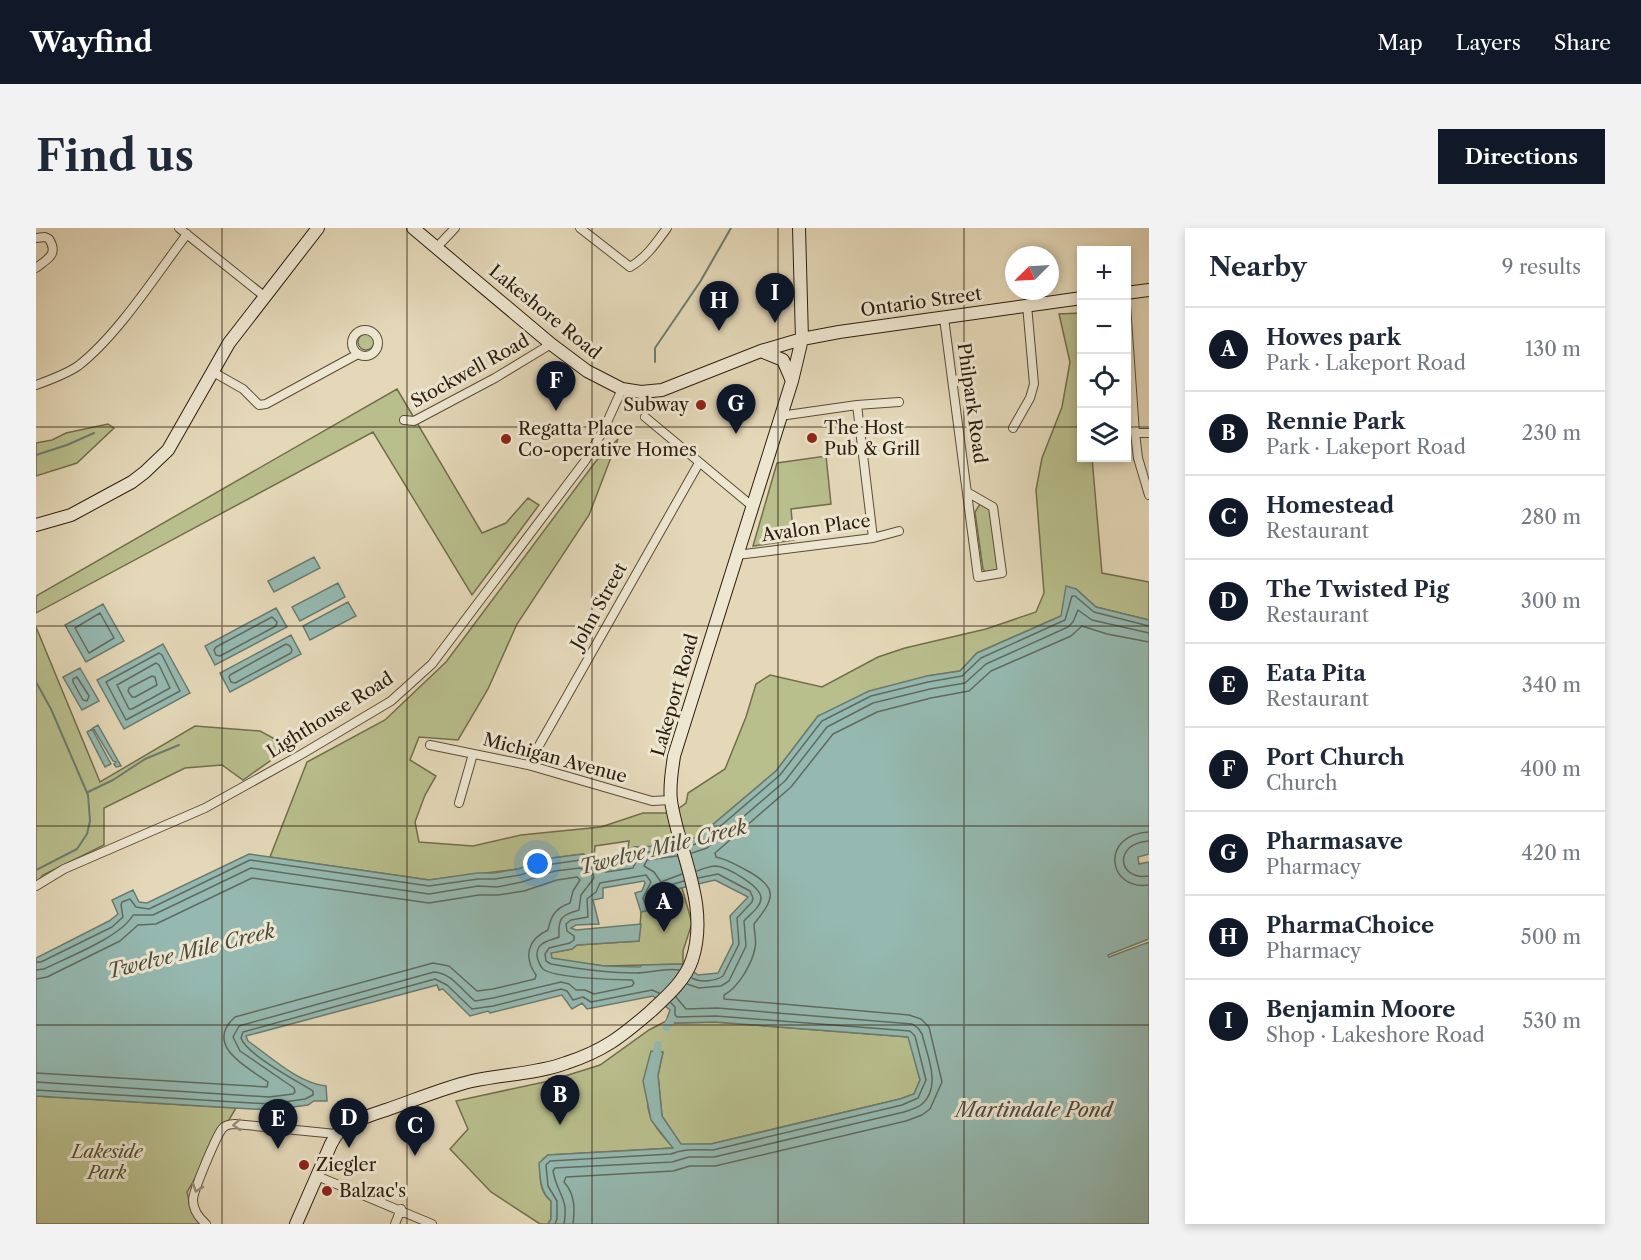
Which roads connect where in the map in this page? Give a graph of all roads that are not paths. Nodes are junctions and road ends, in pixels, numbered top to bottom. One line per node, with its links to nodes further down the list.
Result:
1 (179, 228): 8 (street)
2 (318, 228): 14 (main road)
3 (413, 228): 10 (main road, Lakeshore Road)
4 (455, 228): 10 (street)
5 (580, 228): 6 (street)
6 (667, 228)
7 (799, 228): 18 (main road, Lakeport Road)
8 (187, 234): 14 (street); 25 (street)
9 (36, 238): 11 (street)
10 (437, 247): 19 (main road, Lakeshore Road)
11 (36, 268)
12 (1149, 290): 13 (main road)
13 (1131, 292)
14 (264, 296): 23 (main road)
15 (1077, 299): 16 (main road, Ontario Street)
16 (1027, 305): 17 (main road, Ontario Street); 32 (street)
17 (944, 318): 18 (main road, Ontario Street); 36 (street, Philpark Road)
18 (802, 339): 20 (main road, Lakeshore Road); 24 (main road, Lakeport Road)
19 (551, 344): 26 (main road, Lakeshore Road); 31 (street, Stockwell Road)
20 (761, 351): 24 (main road); 26 (main road, Lakeshore Road)
21 (358, 354): 23 (street)
22 (1129, 354): 33 (street)
23 (213, 372): 39 (main road)
24 (792, 381): 29 (main road, Lakeport Road)
25 (36, 385)
26 (622, 389): 48 (street, Lighthouse Road)
27 (899, 402): 28 (street)
28 (857, 405): 29 (street); 41 (street)
29 (780, 416): 38 (main road, Lakeport Road)
30 (645, 417): 35 (street)
31 (404, 420)
32 (1013, 428)
33 (1135, 433): 34 (street); 37 (street)
34 (1149, 433)
35 (699, 463): 38 (street); 45 (street, John Street)
36 (967, 492): 36 (street, Philpark Road)
37 (1149, 495)
38 (752, 506): 42 (main road, Lakeport Road)
39 (36, 525)
40 (899, 531): 41 (street, Avalon Place)
41 (873, 538): 42 (street, Avalon Place)
42 (737, 555): 46 (main road, Lakeport Road)
43 (430, 745): 44 (street, Michigan Avenue)
44 (473, 754): 45 (street, Michigan Avenue); 47 (street)
45 (528, 765): 46 (street, Michigan Avenue)
46 (671, 800): 49 (main road, Lakeport Road)
47 (459, 803)
48 (36, 886)
49 (336, 1134): 50 (main road); 52 (street, one-way to 52)
50 (317, 1176): 51 (street); 53 (main road)
51 (401, 1209): 54 (street); 55 (street)
52 (206, 1224)
53 (296, 1224)
54 (395, 1224)
55 (432, 1224)

